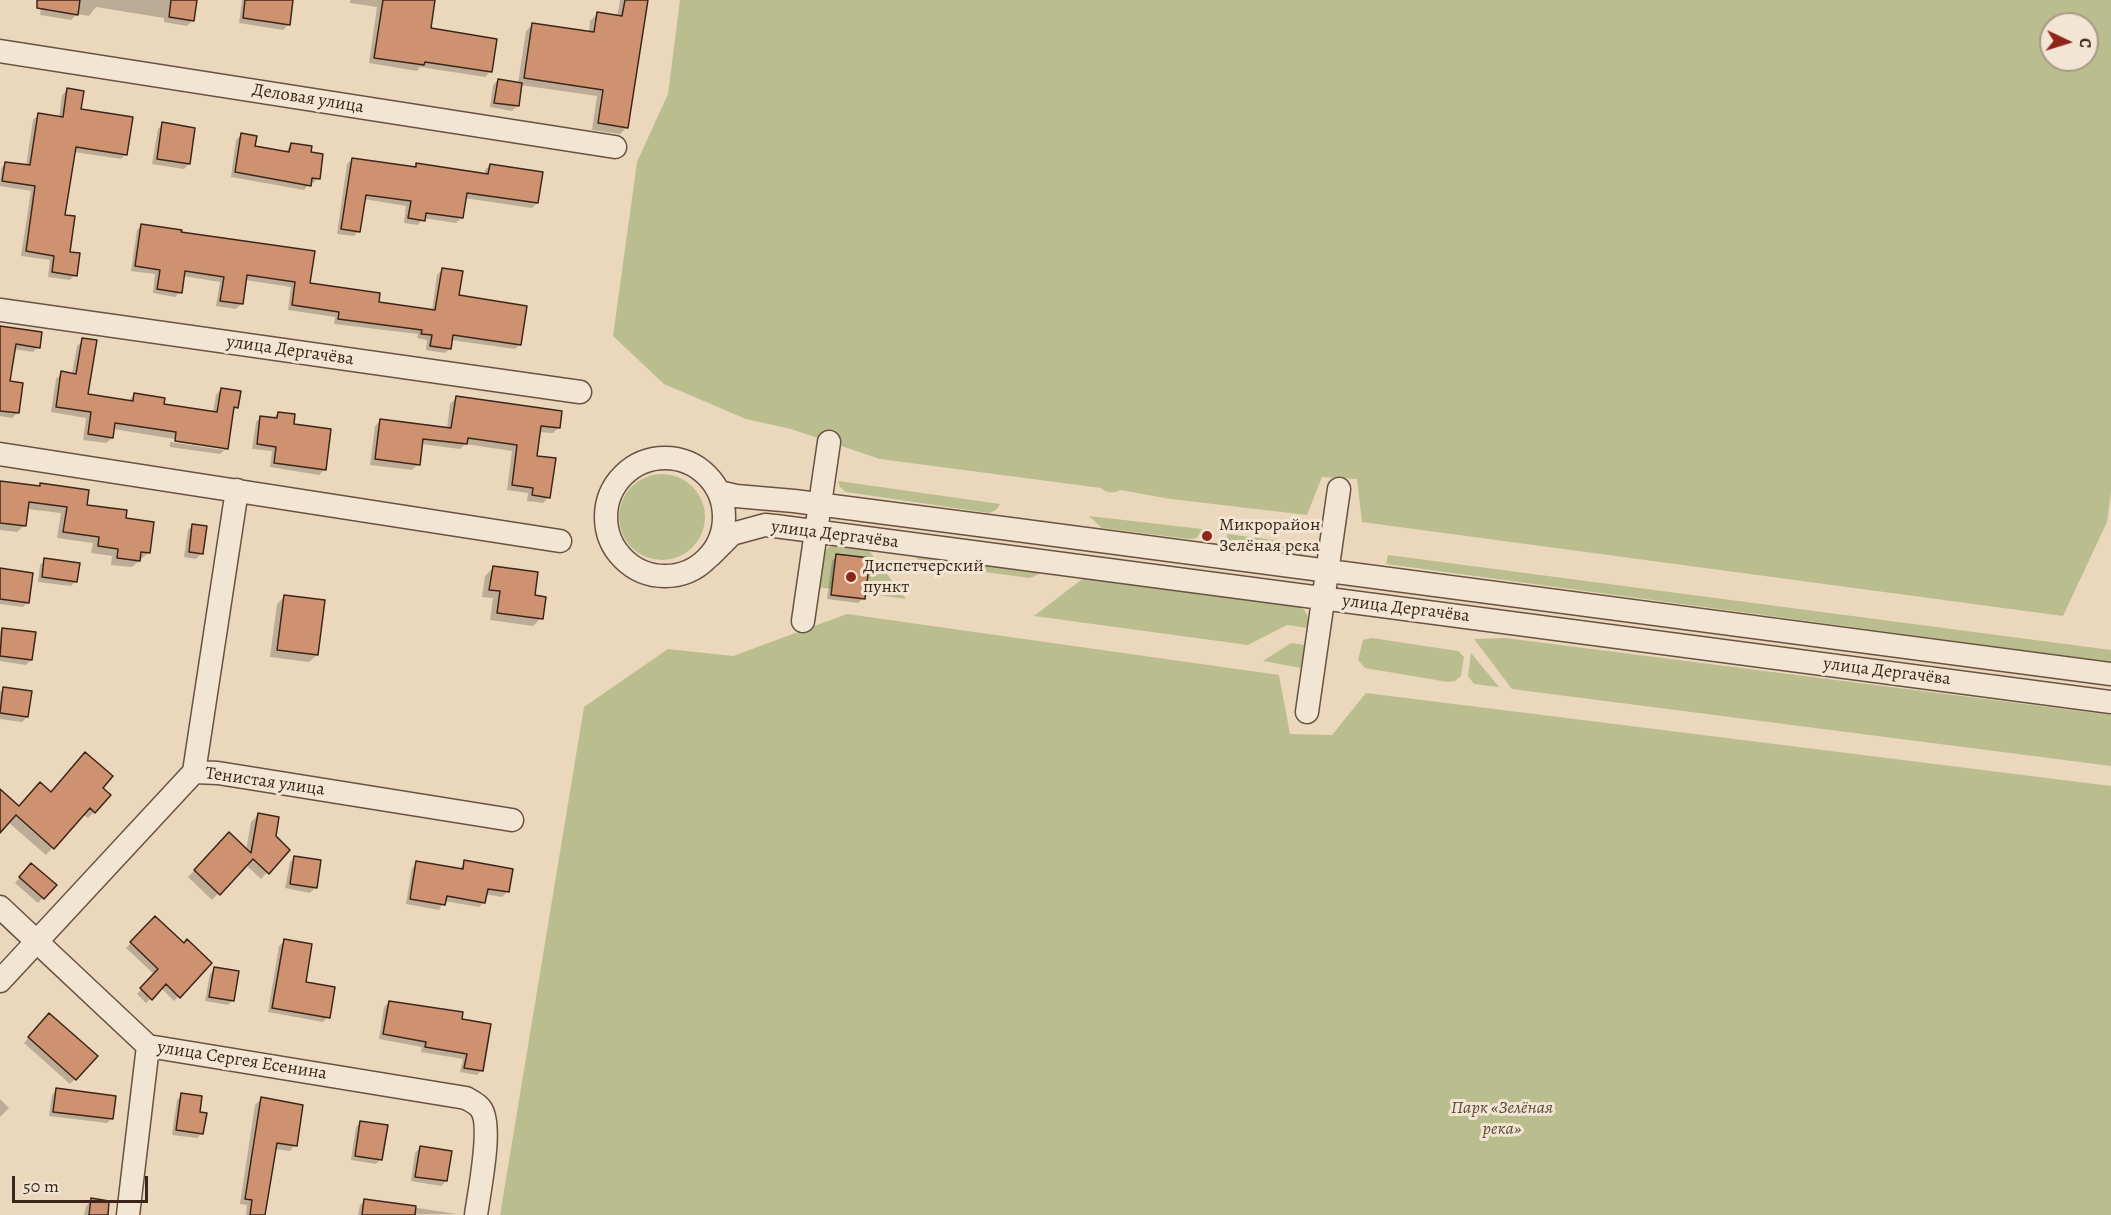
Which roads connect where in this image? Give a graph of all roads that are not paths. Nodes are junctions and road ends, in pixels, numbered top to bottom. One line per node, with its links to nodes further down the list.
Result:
1 (0, 51): 2 (street, Деловая улица)
2 (615, 147)
3 (0, 310): 4 (street, улица Дергачёва)
4 (580, 392)
5 (829, 442): 10 (street)
6 (0, 454): 8 (street)
7 (1339, 489): 14 (street)
8 (237, 490): 12 (street); 19 (street)
9 (719, 492): 10 (street, улица Дергачёва); 13 (street); 13 (street)
10 (820, 504): 11 (street); 14 (street, улица Дергачёва)
11 (816, 532): 13 (street, улица Дергачёва); 14 (street, улица Дергачёва); 15 (street)
12 (560, 541)
13 (710, 556)
14 (1325, 584): 16 (street, улица Дергачёва); 17 (street, улица Дергачёва); 18 (street)
15 (803, 621)
16 (2111, 674)
17 (2111, 702)
18 (1307, 712)
19 (194, 772): 20 (street, Тенистая улица); 22 (street, Тенистая улица)
20 (512, 820)
21 (0, 907): 22 (street, улица Сергея Есенина)
22 (36, 940): 23 (street, Тенистая улица); 24 (street, улица Сергея Есенина)
23 (0, 981)
24 (148, 1046): 25 (street); 26 (street, улица Сергея Есенина)
25 (128, 1215)
26 (476, 1215)

